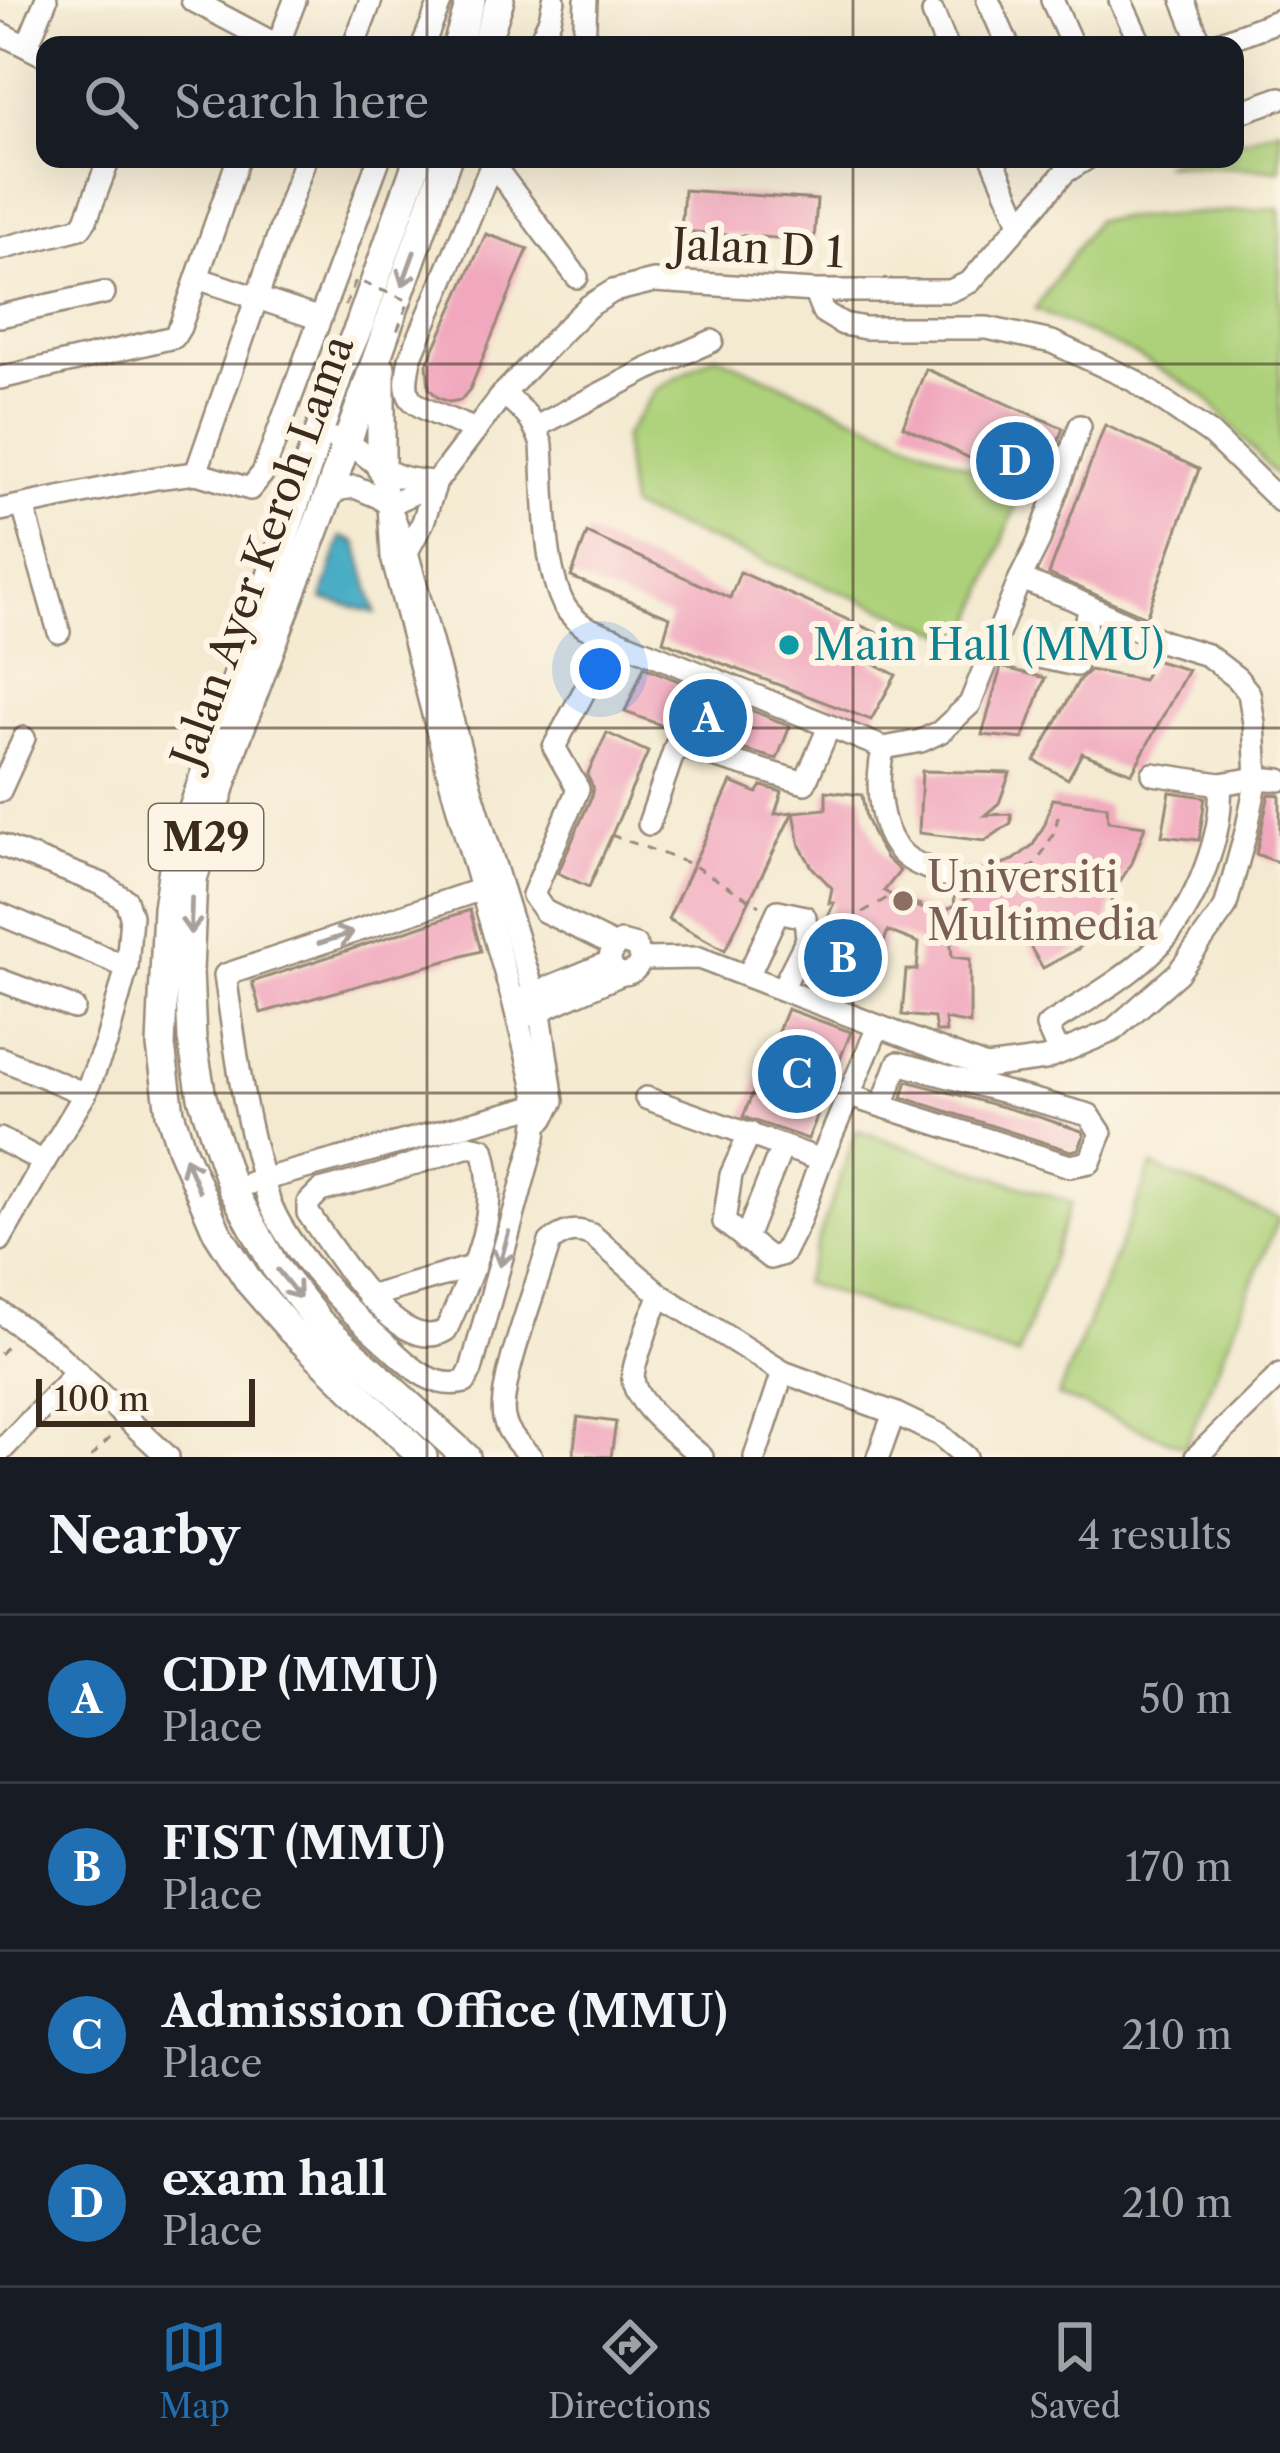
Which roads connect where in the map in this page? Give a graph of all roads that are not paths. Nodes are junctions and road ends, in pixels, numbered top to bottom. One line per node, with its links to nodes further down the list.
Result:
1 (46, 0): 16 (street)
2 (192, 0): 17 (street)
3 (295, 0): 18 (street)
4 (370, 0): 19 (street)
5 (441, 0): 20 (street)
6 (471, 0): 21 (main road)
7 (554, 0): 22 (street)
8 (586, 0): 23 (street)
9 (988, 0): 25 (street)
10 (1052, 0): 26 (street)
11 (1120, 0): 27 (street)
12 (1184, 0): 28 (street)
13 (933, 13): 24 (street)
14 (1280, 20): 29 (street)
15 (0, 33): 30 (street)
16 (39, 36)
17 (260, 36)
18 (281, 36)
19 (357, 36)
20 (427, 36)
21 (460, 36)
22 (542, 36)
23 (584, 36)
24 (942, 36)
25 (1004, 36)
26 (1068, 36)
27 (1137, 36)
28 (1198, 36)
29 (1238, 36)
30 (36, 51)
31 (1280, 98): 32 (street)
32 (1244, 111)
33 (106, 168): 46 (street)
34 (235, 168): 48 (street)
35 (302, 168): 51 (street)
36 (377, 168): 53 (street)
37 (415, 168): 62 (main road, Jalan Ayer Keroh Lama / M29)
38 (435, 168): 44 (main road)
39 (444, 168): 44 (main road, Jalan Ayer Keroh Lama / M29)
40 (489, 168): 60 (street)
41 (498, 168): 47 (street)
42 (997, 168): 45 (street)
43 (1060, 168): 45 (street, Jalan D 1)
44 (436, 190): 54 (main road, Jalan Ayer Keroh Lama / M29, one-way to 54)
45 (1020, 223): 49 (street, Jalan D 1)
46 (0, 249)
47 (578, 277)
48 (197, 278): 51 (street); 56 (street)
49 (814, 291): 57 (street, Jalan D 1); 67 (street)
50 (104, 293): 52 (street)
51 (256, 298): 53 (street); 64 (street)
52 (0, 316)
53 (320, 319): 64 (street)
54 (388, 340): 61 (main road, Jalan Ayer Keroh Lama / M29); 63 (main road)
55 (712, 341): 59 (street)
56 (0, 378)
57 (502, 394): 59 (street); 60 (street, Jalan D 1)
58 (1080, 426): 71 (street)
59 (536, 427): 74 (street)
60 (476, 430): 65 (street, Jalan D 1)
61 (346, 441): 62 (street); 63 (street); 66 (main road, Jalan Ayer Keroh Lama / M29)
62 (315, 449): 116 (main road, Jalan Ayer Keroh Lama / M29, one-way to 62)
63 (382, 468): 65 (street); 68 (street)
64 (196, 473): 69 (street)
65 (436, 482): 68 (street, Jalan D 1); 70 (street)
66 (328, 496): 68 (street); 114 (main road, Jalan Ayer Keroh Lama / M29, one-way to 114)
67 (1280, 501)
68 (389, 505): 70 (street); 87 (street)
69 (11, 508): 73 (street)
70 (407, 552): 94 (street)
71 (1020, 579): 72 (street); 78 (street)
72 (1090, 607): 75 (street); 80 (street)
73 (59, 632)
74 (613, 638): 76 (street); 89 (street)
75 (1034, 656)
76 (829, 727): 78 (street); 84 (street)
77 (25, 738): 83 (street)
78 (884, 748): 86 (street)
79 (1153, 774): 82 (street)
80 (1257, 778): 81 (street); 82 (street); 97 (street)
81 (1280, 780)
82 (1220, 784): 97 (street)
83 (0, 791)
84 (649, 824)
85 (0, 845): 90 (street)
86 (945, 875)
87 (482, 889): 94 (street); 113 (street, one-way to 87)
88 (0, 914): 90 (street)
89 (616, 960): 91 (street); 94 (street)
90 (127, 967): 99 (street)
91 (748, 976): 93 (street); 93 (street)
92 (0, 980): 95 (street)
93 (782, 989): 96 (street)
94 (526, 1006): 102 (street)
95 (74, 1008)
96 (878, 1027): 97 (street); 100 (street)
97 (1058, 1053)
98 (0, 1058): 99 (street)
99 (85, 1094): 110 (street)
100 (850, 1096): 103 (street); 109 (street)
101 (646, 1098): 104 (street)
102 (546, 1103): 106 (street); 113 (street, one-way to 113)
103 (882, 1106): 103 (street)
104 (750, 1133): 107 (street); 117 (street)
105 (0, 1139): 110 (street)
106 (398, 1143): 108 (street); 111 (street)
107 (782, 1147): 109 (street); 117 (street)
108 (368, 1151): 112 (street); 113 (street)
109 (821, 1160): 117 (street)
110 (44, 1162): 115 (street)
111 (406, 1167): 112 (street); 118 (street)
112 (377, 1176): 120 (street)
113 (263, 1180): 114 (street)
114 (232, 1188): 116 (main road); 129 (main road, Jalan Ayer Keroh Lama / M29, one-way to 129)
115 (4, 1226)
116 (218, 1232): 128 (main road, Jalan Ayer Keroh Lama / M29)
117 (745, 1240)
118 (475, 1266): 120 (street); 120 (street)
119 (662, 1296): 123 (street); 130 (street); 131 (street)
120 (368, 1297)
121 (0, 1312): 122 (street)
122 (77, 1372): 126 (street); 127 (street)
123 (783, 1372): 125 (street); 132 (street)
124 (1280, 1375): 135 (street)
125 (894, 1413): 133 (street); 134 (street)
126 (0, 1452)
127 (168, 1457)
128 (422, 1457)
129 (466, 1457)
130 (531, 1457)
131 (702, 1457)
132 (755, 1457)
133 (878, 1457)
134 (966, 1457)
135 (1196, 1457)

